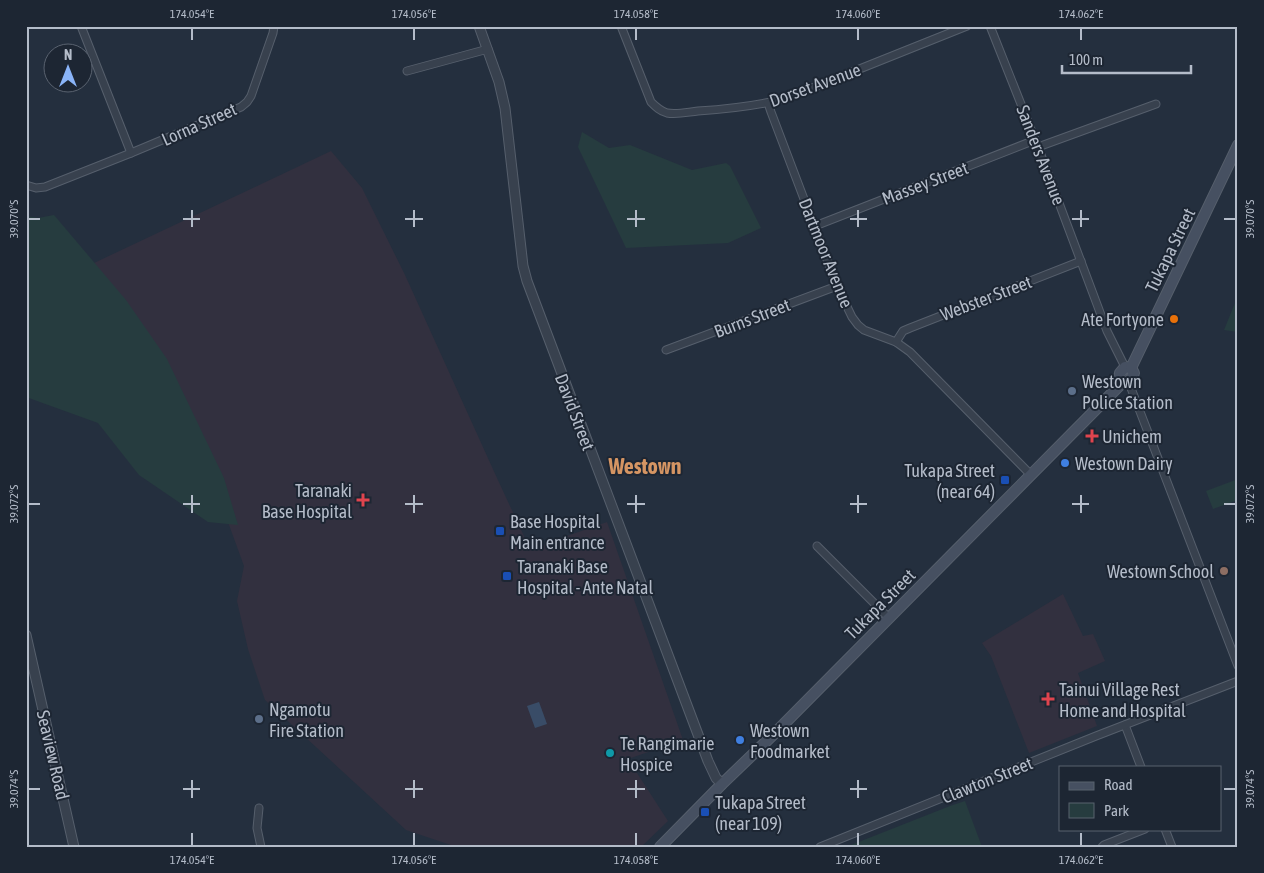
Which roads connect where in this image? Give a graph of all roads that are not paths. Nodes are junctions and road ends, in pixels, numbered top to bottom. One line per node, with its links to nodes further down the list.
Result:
1 (80, 26): 13 (street)
2 (274, 26): 13 (street, Lorna Street)
3 (479, 26): 7 (street, David Street)
4 (621, 26): 9 (street, Dorset Avenue)
5 (967, 26): 9 (street, Dorset Avenue)
6 (990, 26): 11 (street, Sanders Avenue)
7 (488, 49): 8 (street); 30 (street, David Street)
8 (407, 71)
9 (768, 103): 15 (street, Dartmoor Avenue)
10 (1156, 104): 11 (street, Massey Street)
11 (1037, 144): 15 (street, Massey Street); 16 (street, Sanders Avenue)
12 (1238, 145): 20 (main road, Tukapa Street)
13 (131, 153): 14 (street, Lorna Street)
14 (26, 185)
15 (815, 226): 17 (street, Dartmoor Avenue)
16 (1081, 261): 18 (street, Webster Street); 20 (street, Sanders Avenue)
17 (838, 286): 18 (street, Dartmoor Avenue); 19 (street, Burns Street)
18 (896, 342): 22 (street, Dartmoor Avenue)
19 (666, 350)
20 (1128, 368): 21 (main road, Tukapa Street)
21 (1126, 383): 22 (main road, Tukapa Street); 26 (street)
22 (1032, 475): 24 (main road, Tukapa Street)
23 (817, 546): 24 (street)
24 (889, 618): 30 (main road, Tukapa Street)
25 (26, 635): 34 (street, Seaview Road)
26 (1238, 666)
27 (1238, 681): 28 (street, Clawton Street)
28 (1125, 725): 29 (street); 37 (street, Clawton Street)
29 (1141, 766)
30 (722, 784): 36 (main road, Tukapa Street)
31 (259, 808): 35 (street)
32 (1142, 830): 38 (street)
33 (1165, 830): 39 (street)
34 (74, 847)
35 (261, 847)
36 (660, 847)
37 (820, 847)
38 (1102, 847)
39 (1172, 847)

